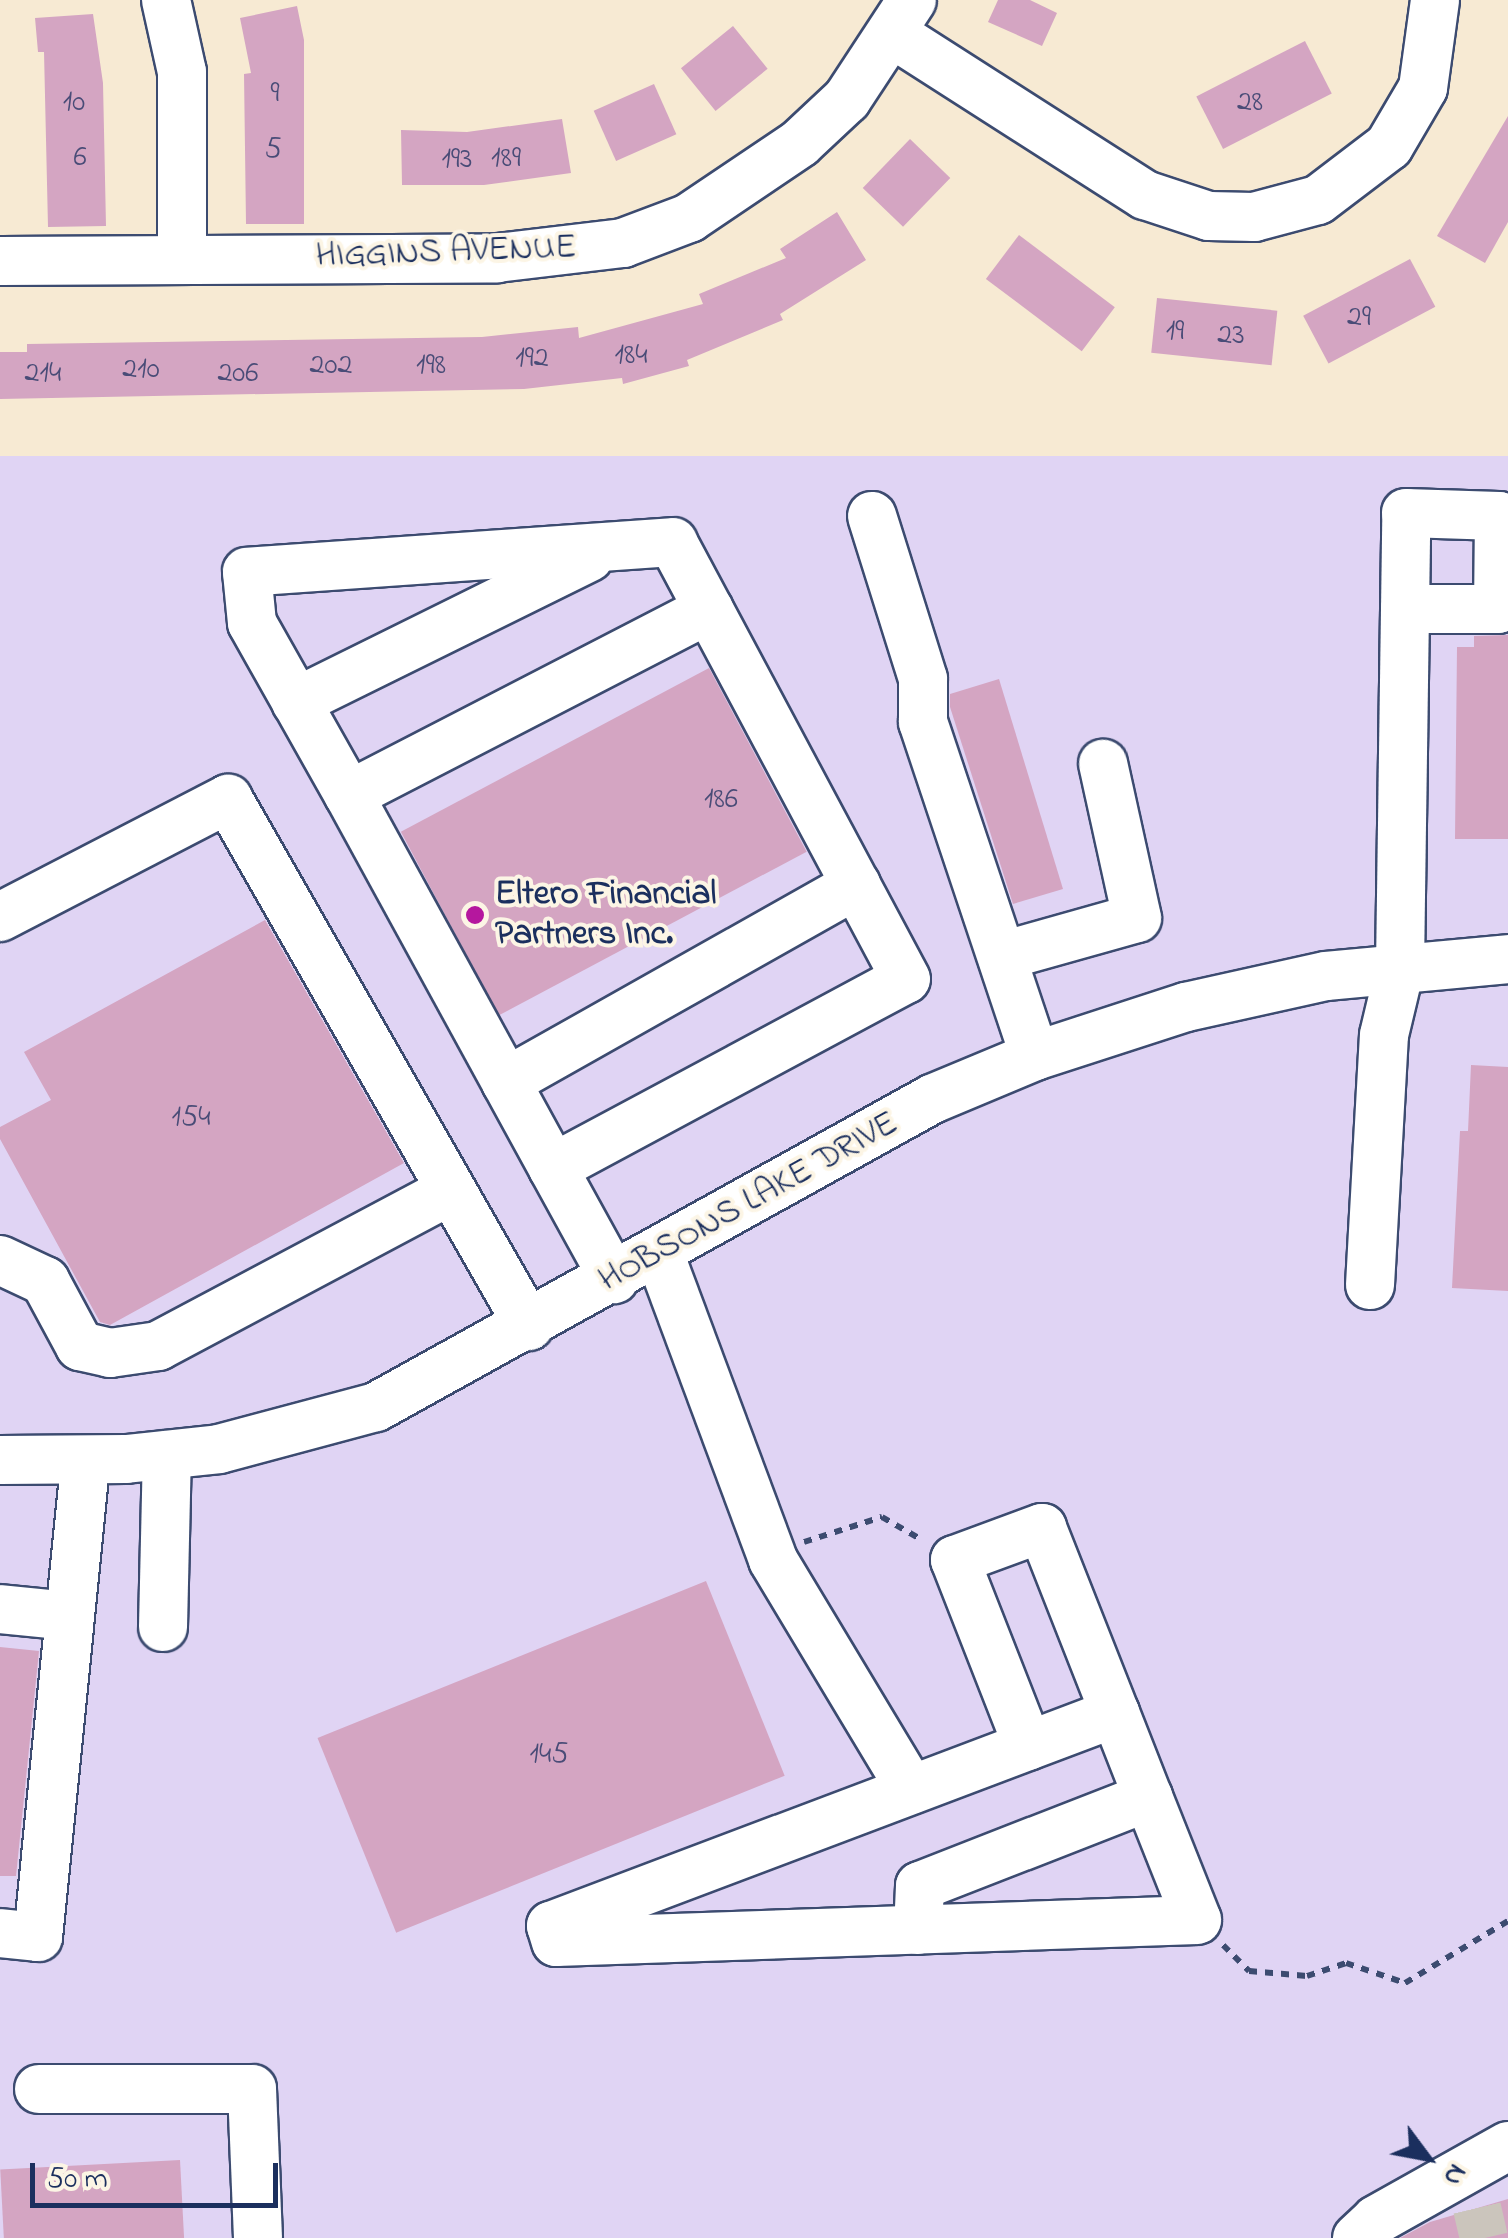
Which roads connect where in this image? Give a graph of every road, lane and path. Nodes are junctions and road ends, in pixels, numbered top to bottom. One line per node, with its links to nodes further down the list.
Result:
1 (166, 0): 4 (street)
2 (1435, 0): 3 (street)
3 (902, 17): 4 (street, HIGGINS AVENUE)
4 (182, 260): 5 (street, HIGGINS AVENUE)
5 (0, 261)
6 (872, 516): 15 (street)
7 (612, 546): 8 (street); 10 (street); 10 (street)
8 (709, 608): 12 (street); 13 (street)
9 (1405, 609): 17 (street)
10 (296, 702): 12 (street)
11 (1103, 764): 15 (street)
12 (349, 795): 19 (street)
13 (856, 885): 19 (street); 20 (street)
14 (0, 917): 21 (street)
15 (1002, 956): 18 (street)
16 (1508, 958): 17 (street, HOBSONS LAKE DRIVE)
17 (1400, 968): 18 (street, HOBSONS LAKE DRIVE); 25 (street)
18 (1035, 1056): 22 (street, HOBSONS LAKE DRIVE)
19 (506, 1082): 20 (street)
20 (553, 1168): 24 (street)
21 (450, 1190): 23 (street); 26 (street)
22 (659, 1253): 24 (street, HOBSONS LAKE DRIVE); 30 (street)
23 (0, 1260)
24 (614, 1278): 26 (street, HOBSONS LAKE DRIVE)
25 (1370, 1286)
26 (529, 1326): 27 (street, HOBSONS LAKE DRIVE)
27 (167, 1455): 29 (street, HOBSONS LAKE DRIVE); 34 (street)
28 (0, 1460): 29 (street, HOBSONS LAKE DRIVE)
29 (86, 1460): 33 (street)
30 (773, 1560): 31 (path); 37 (street)
31 (955, 1560): 35 (street); 36 (street)
32 (0, 1608): 33 (street)
33 (70, 1616): 42 (street)
34 (163, 1626)
35 (1116, 1713): 36 (street); 38 (street)
36 (1028, 1746): 37 (street)
37 (911, 1790): 41 (street)
38 (1148, 1797): 39 (street); 41 (street)
39 (1196, 1920): 40 (path); 41 (street)
40 (1508, 1921)
41 (918, 1930)
42 (0, 1933)
43 (39, 2089): 45 (street)
44 (1508, 2146): 46 (street)
45 (258, 2238)
46 (1357, 2238)

